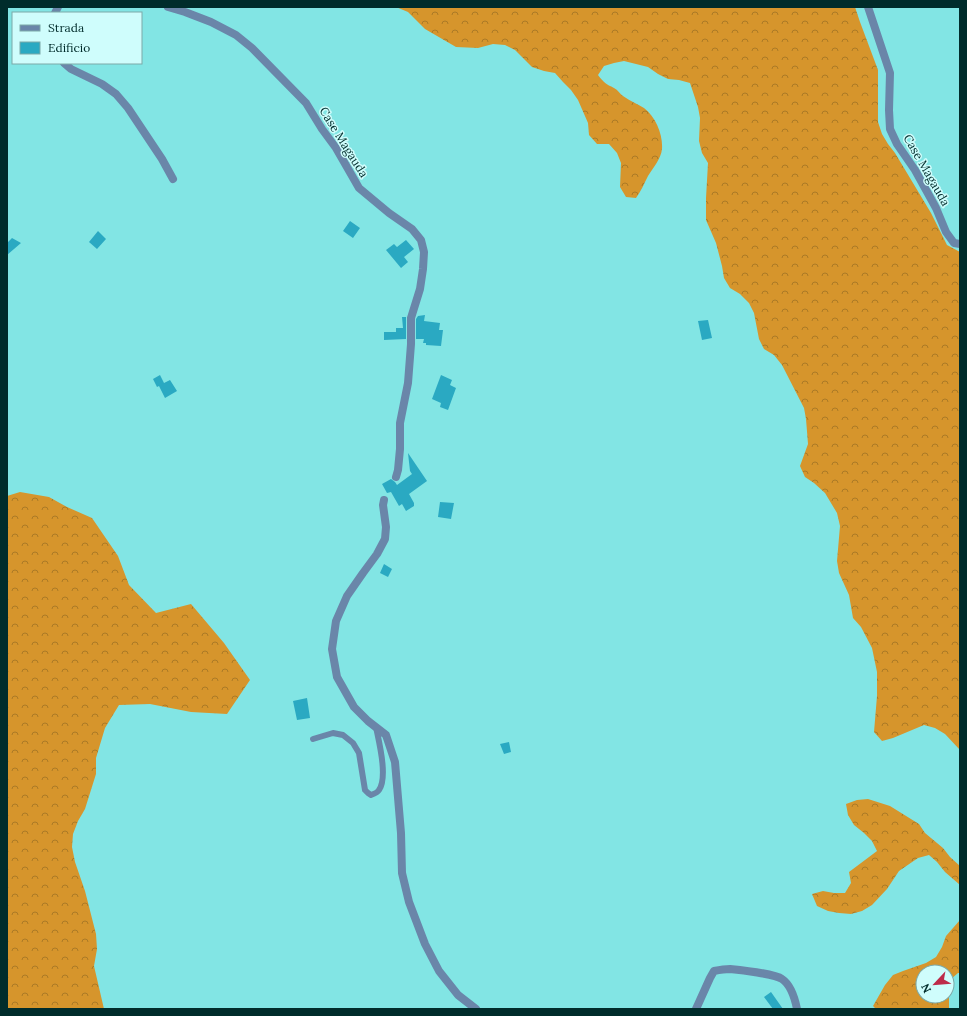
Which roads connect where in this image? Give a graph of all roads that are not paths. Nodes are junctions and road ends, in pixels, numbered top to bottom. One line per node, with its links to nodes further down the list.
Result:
1 (168, 7): 6 (street, Case Magauda)
2 (868, 7): 5 (street, Case Magauda)
3 (65, 64): 4 (street)
4 (173, 179)
5 (960, 244)
6 (396, 477)
7 (384, 500): 8 (street)
8 (376, 727): 9 (lane); 10 (street)
9 (313, 739)
10 (476, 1009)
11 (696, 1009): 12 (street)
12 (797, 1009)

